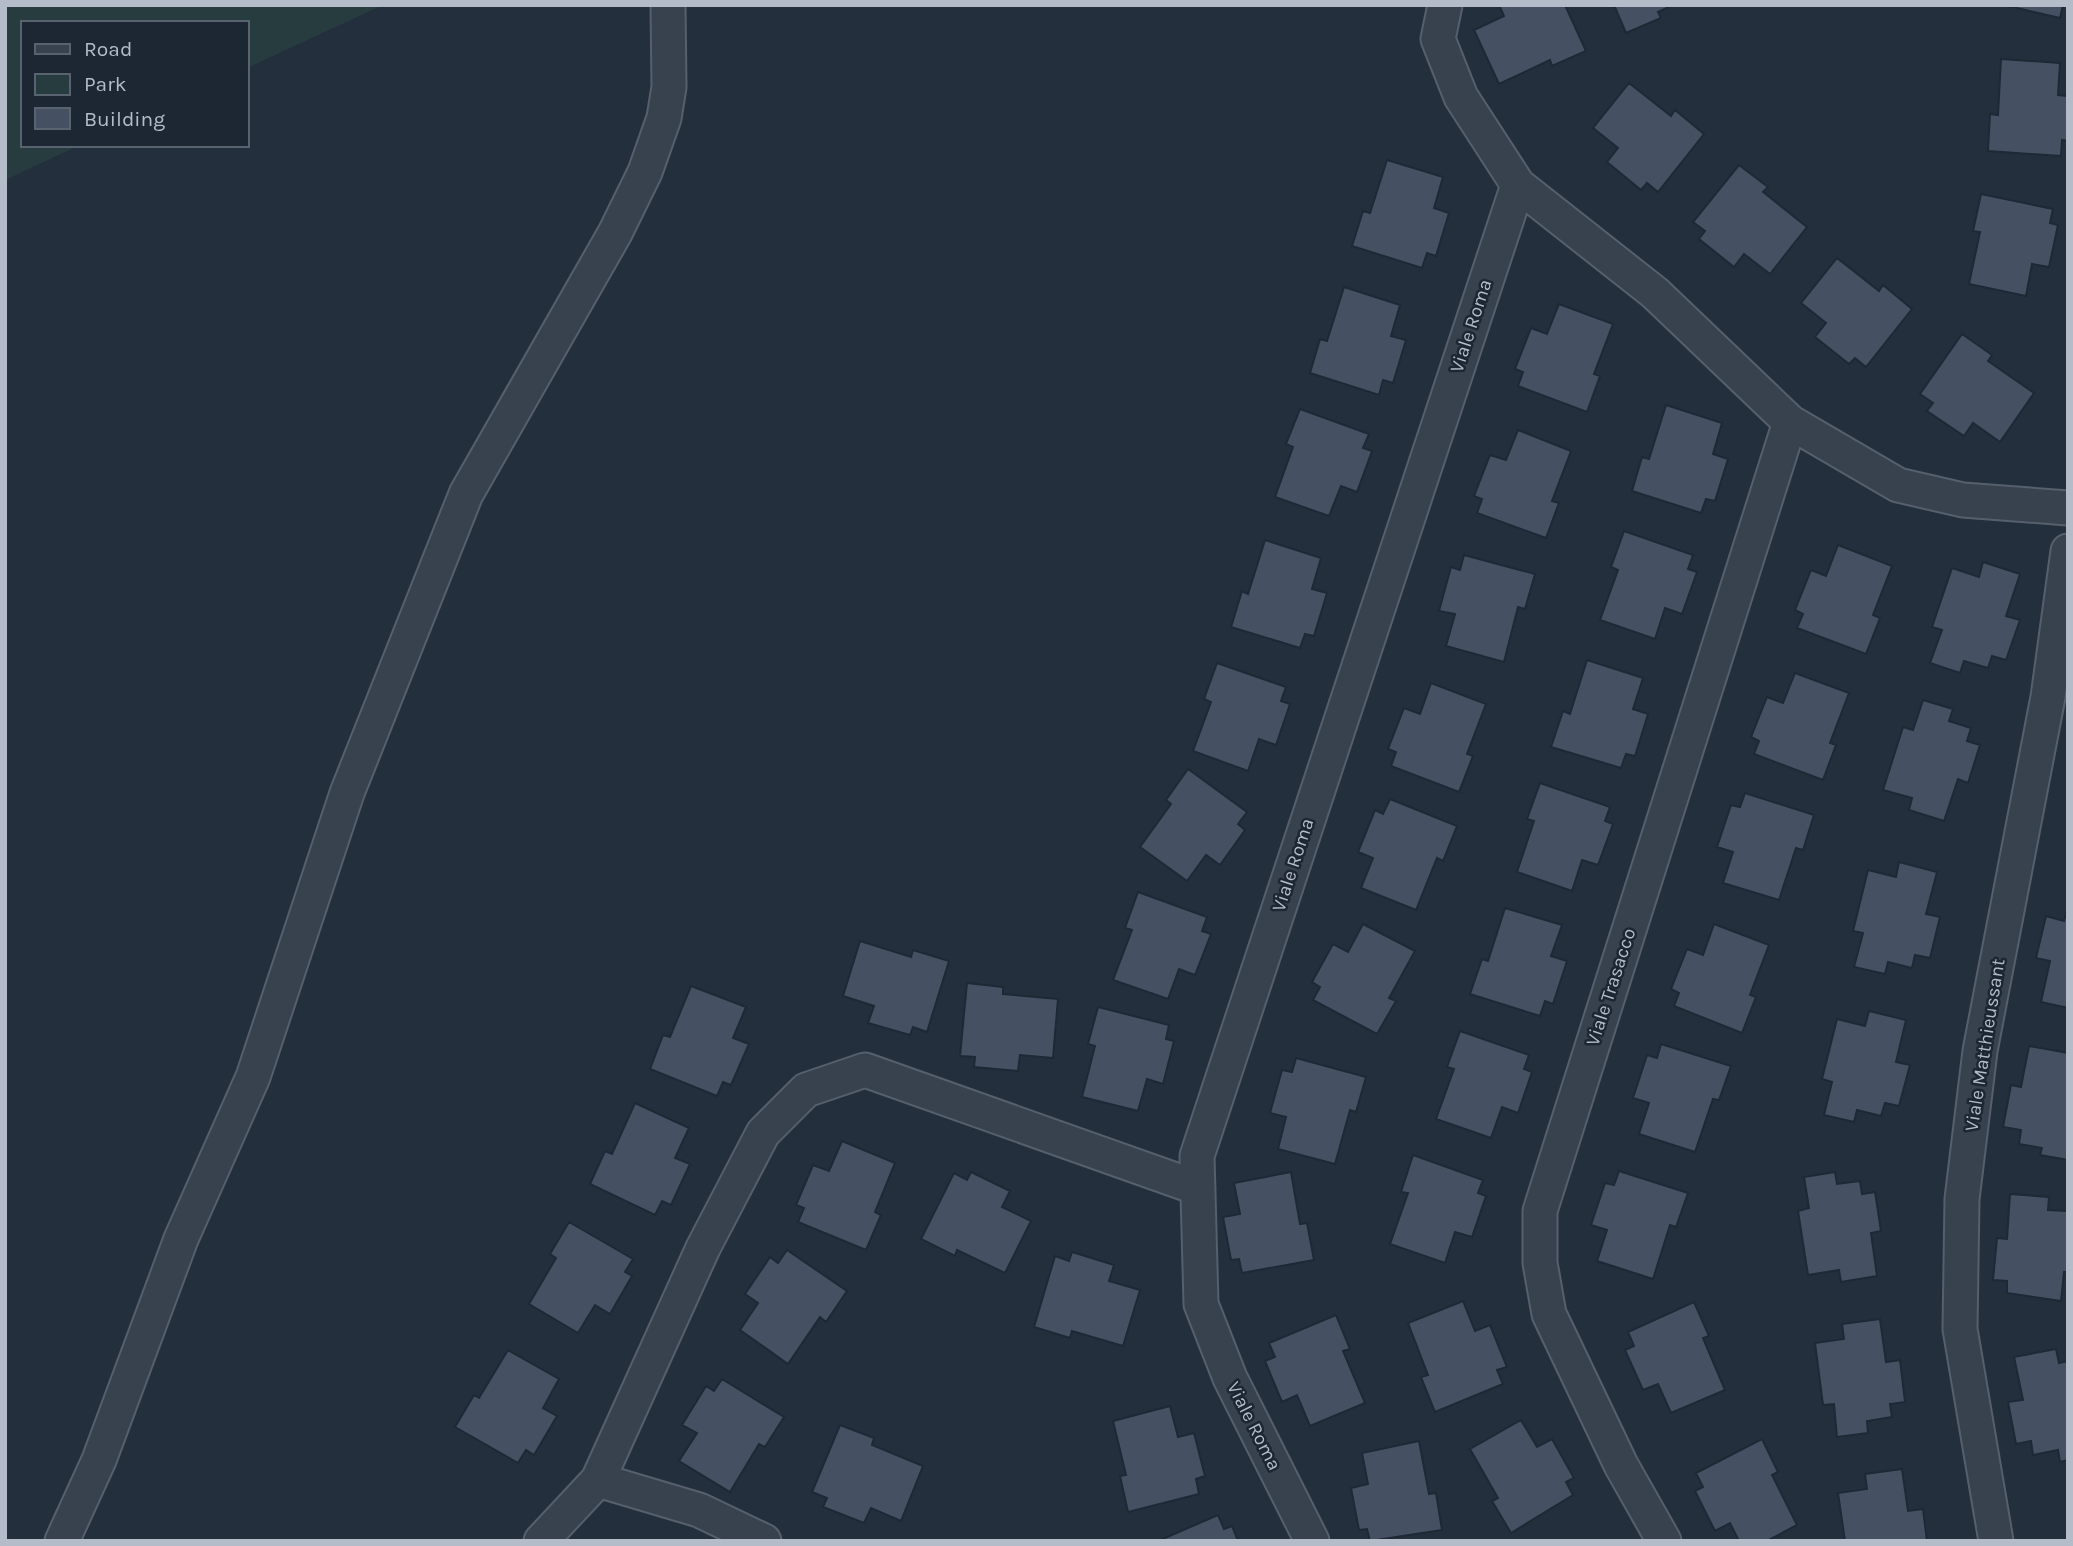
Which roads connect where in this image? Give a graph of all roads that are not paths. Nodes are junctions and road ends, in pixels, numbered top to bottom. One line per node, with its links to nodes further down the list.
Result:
1 (668, 5): 9 (street)
2 (1444, 5): 3 (street)
3 (1518, 185): 4 (street); 7 (street, Viale Roma)
4 (1790, 422): 5 (street); 13 (street, Viale Trasacco)
5 (2068, 508)
6 (2068, 551): 14 (street, Viale Matthieussant)
7 (1198, 1188): 8 (street); 12 (street, Viale Roma)
8 (598, 1480): 10 (street); 11 (street)
9 (62, 1541)
10 (541, 1541)
11 (764, 1541)
12 (1312, 1541)
13 (1664, 1541)
14 (1996, 1541)

